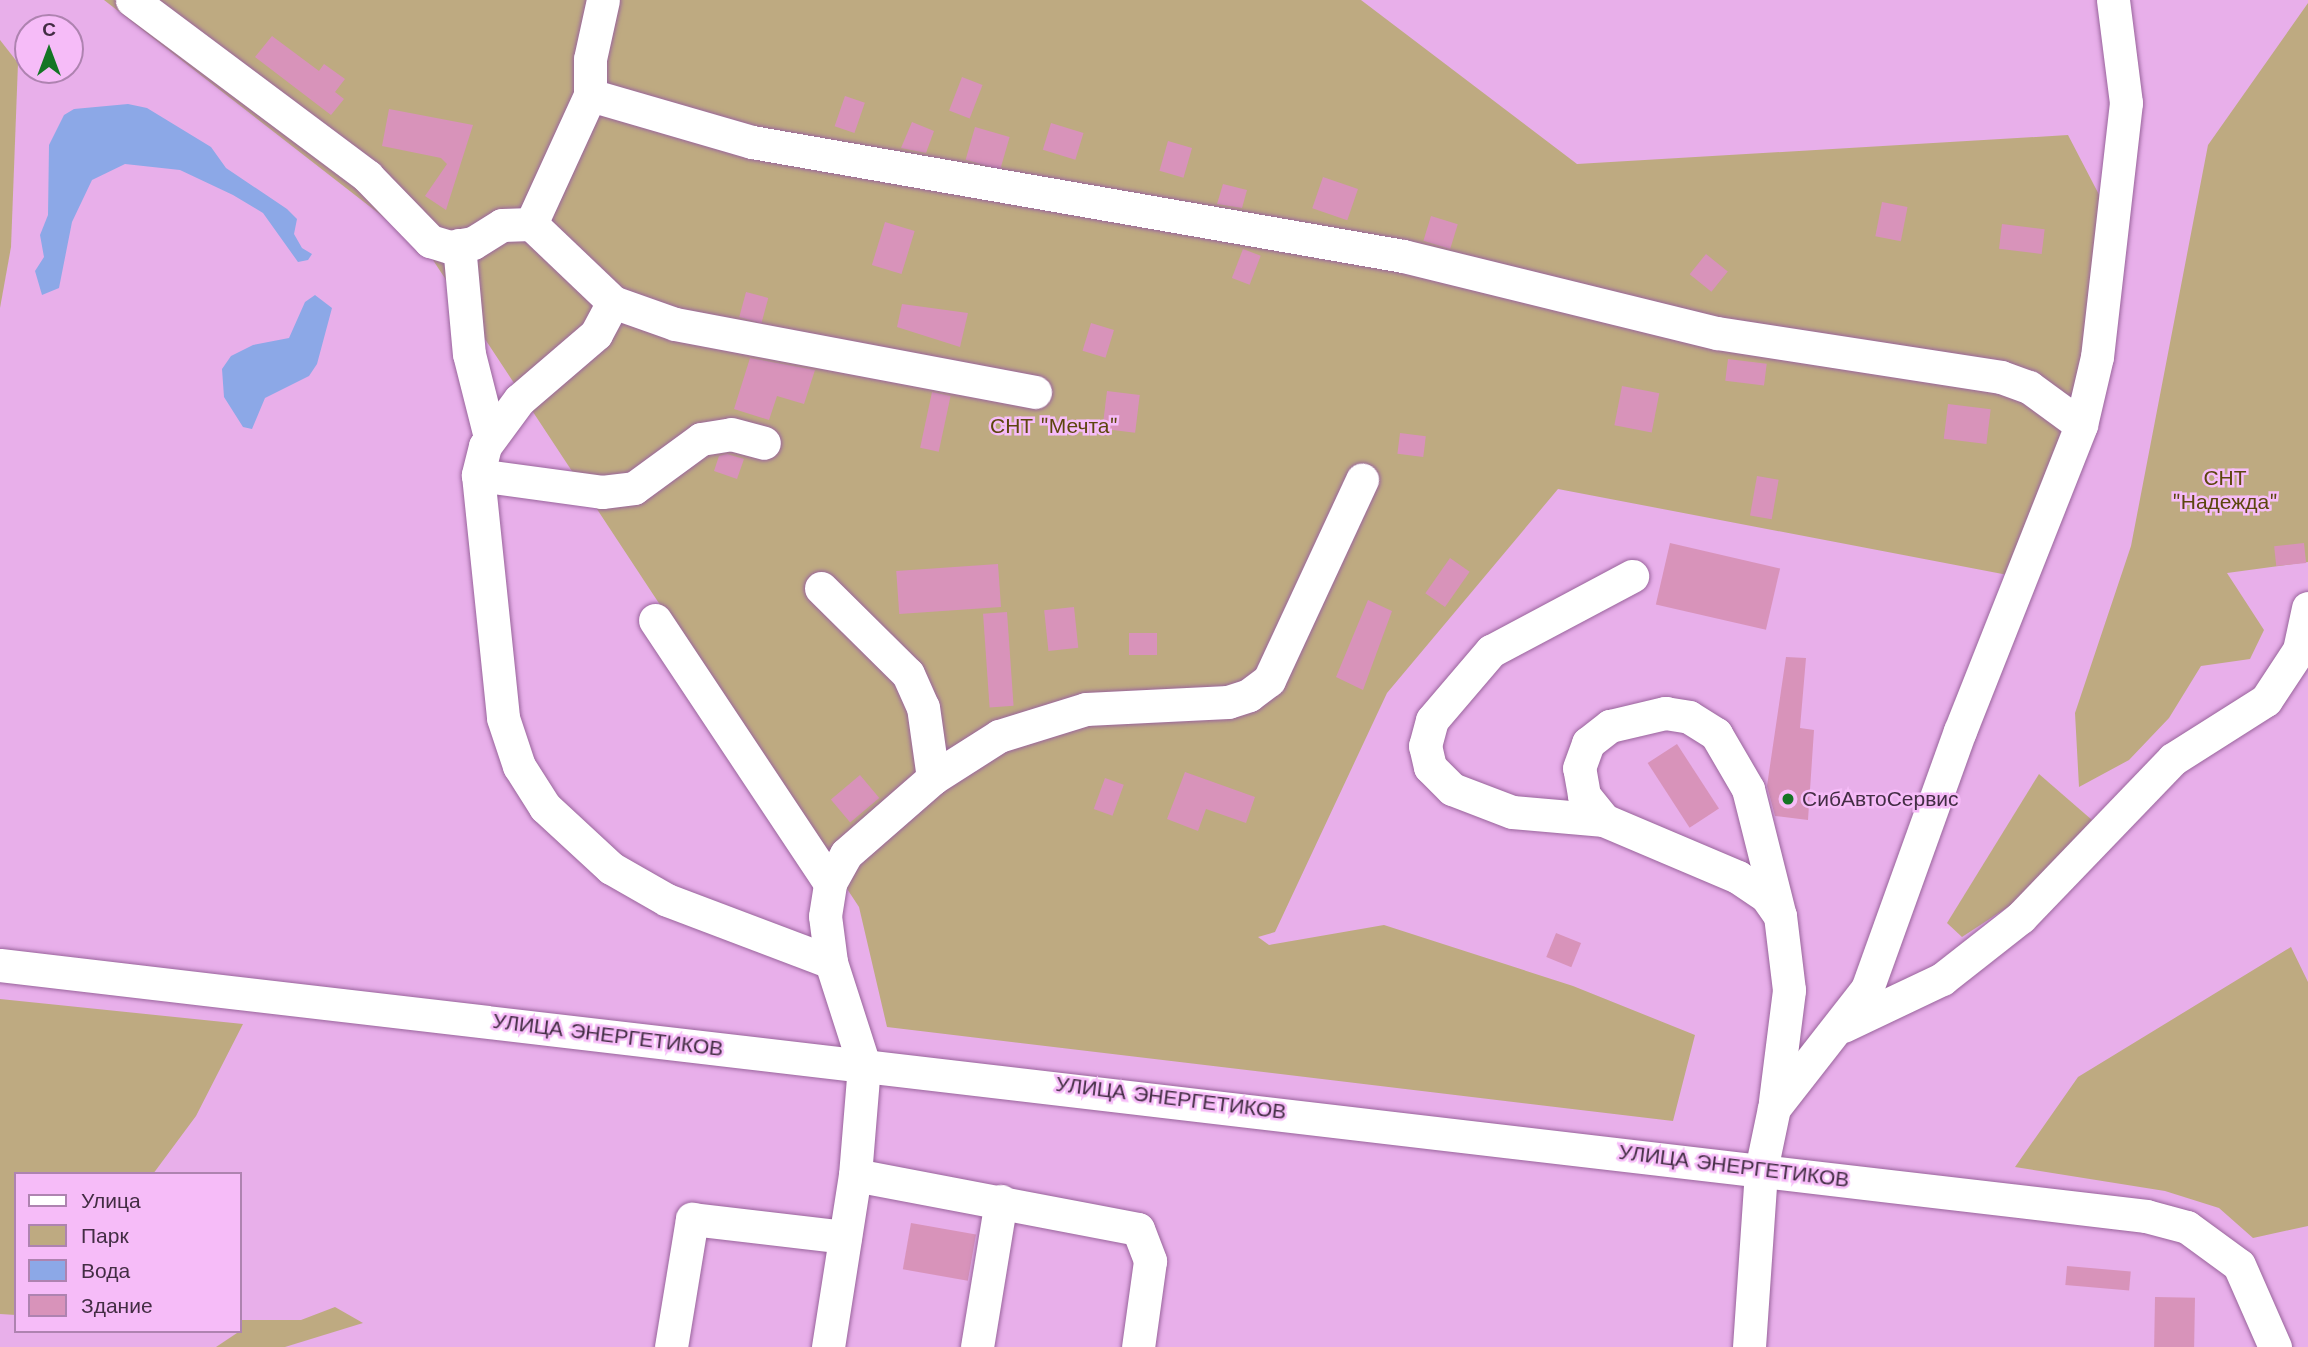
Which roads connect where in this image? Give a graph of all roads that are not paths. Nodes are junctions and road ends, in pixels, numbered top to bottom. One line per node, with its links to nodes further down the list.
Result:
1 (132, 0): 6 (street)
2 (603, 0): 4 (street)
3 (2113, 0): 9 (street)
4 (590, 95): 5 (street); 9 (street)
5 (531, 224): 6 (street); 7 (street)
6 (459, 245): 10 (street)
7 (613, 302): 8 (street); 10 (street)
8 (1035, 392)
9 (2081, 425): 25 (street)
10 (490, 437): 12 (street)
11 (764, 443): 12 (street)
12 (478, 475): 23 (street)
13 (1362, 480): 19 (street)
14 (1632, 576): 20 (street)
15 (821, 588): 19 (street)
16 (2308, 608): 18 (street)
17 (655, 620): 21 (street)
18 (2297, 670): 25 (street)
19 (933, 778): 21 (street)
20 (1604, 820): 22 (street); 22 (street)
21 (830, 883): 23 (street)
22 (1780, 916): 27 (street)
23 (831, 962): 26 (street)
24 (0, 965): 26 (street, УЛИЦА ЭНЕРГЕТИКОВ)
25 (1843, 1026): 27 (street)
26 (864, 1065): 28 (street, УЛИЦА ЭНЕРГЕТИКОВ); 29 (street)
27 (1774, 1108): 28 (street)
28 (1761, 1170): 36 (street); 37 (street, УЛИЦА ЭНЕРГЕТИКОВ)
29 (855, 1175): 30 (street); 31 (street)
30 (1001, 1201): 34 (street); 35 (street)
31 (845, 1237): 32 (street); 33 (street)
32 (671, 1347)
33 (828, 1347)
34 (977, 1347)
35 (1138, 1347)
36 (1749, 1347)
37 (2275, 1347)

